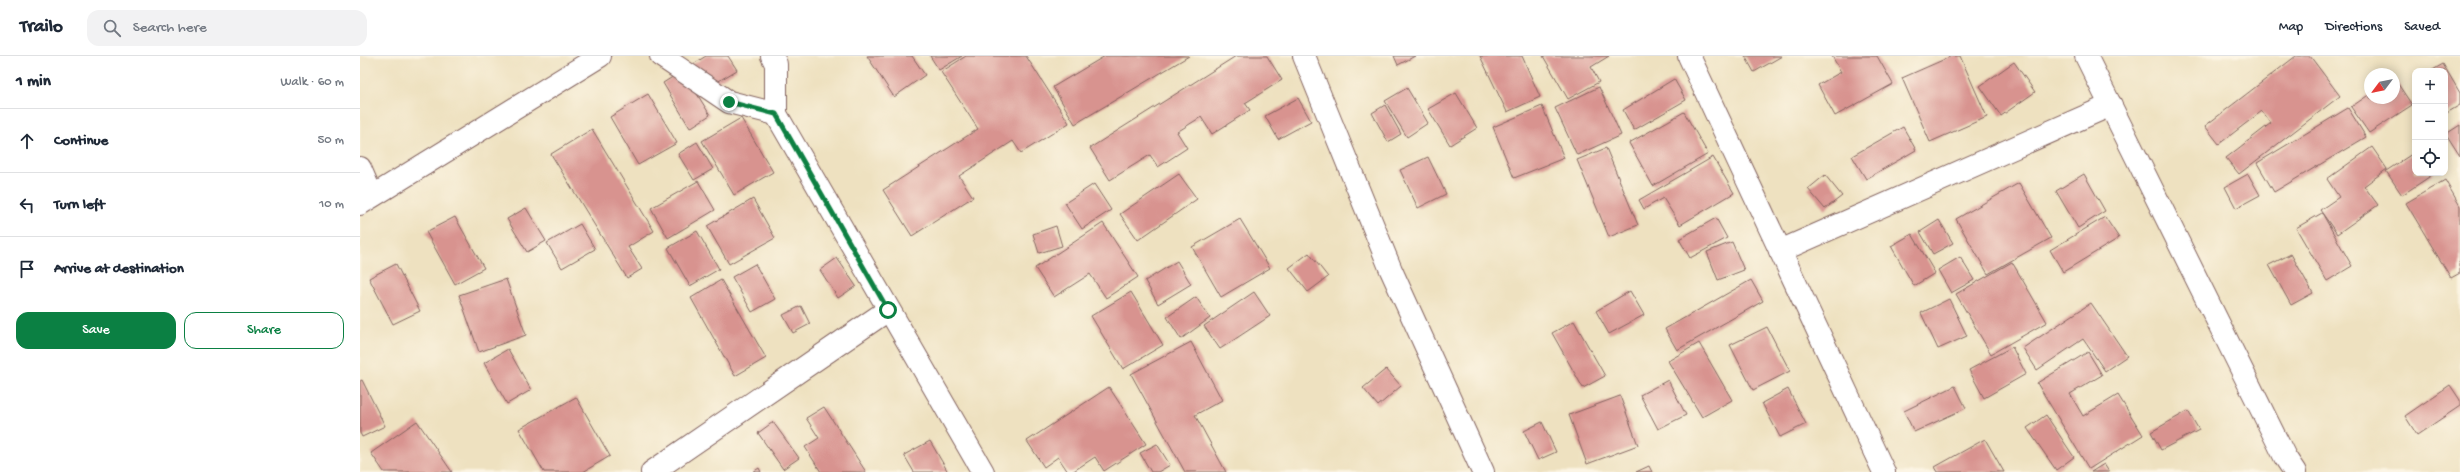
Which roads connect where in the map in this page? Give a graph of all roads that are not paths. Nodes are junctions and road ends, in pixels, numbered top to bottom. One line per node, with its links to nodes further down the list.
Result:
1 (600, 56): 10 (street)
2 (661, 56): 8 (street)
3 (772, 56): 8 (street)
4 (1304, 56): 15 (street)
5 (1689, 56): 11 (street)
6 (2086, 56): 7 (street)
7 (2111, 105): 11 (street); 17 (street)
8 (776, 114): 12 (street)
9 (360, 168): 10 (street)
10 (366, 200)
11 (1780, 251): 16 (street)
12 (888, 310): 13 (street); 14 (street)
13 (652, 472)
14 (983, 472)
15 (1483, 472)
16 (1884, 472)
17 (2295, 472)

